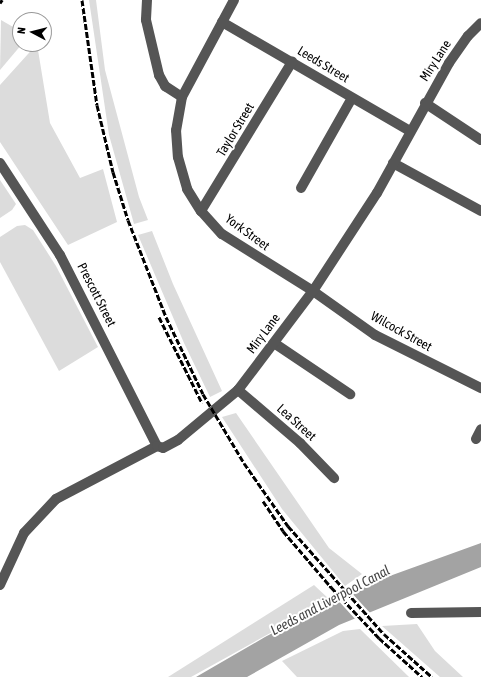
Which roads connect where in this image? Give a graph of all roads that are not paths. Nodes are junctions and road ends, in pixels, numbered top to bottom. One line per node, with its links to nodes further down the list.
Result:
1 (147, 0): 6 (street)
2 (234, 0): 3 (street, York Street)
3 (222, 22): 5 (street, Leeds Street); 6 (street, York Street)
4 (481, 23): 8 (street, Miry Lane)
5 (292, 62): 7 (street, Leeds Street); 14 (street, Taylor Street)
6 (182, 97): 14 (street, York Street)
7 (352, 98): 9 (street, Leeds Street); 13 (street)
8 (424, 103): 9 (street, Miry Lane); 10 (street)
9 (410, 131): 12 (street, Miry Lane)
10 (481, 140)
11 (0, 163): 23 (street, Prescott Street)
12 (393, 163): 15 (street); 16 (street, Miry Lane)
13 (301, 188)
14 (201, 211): 16 (street, York Street)
15 (481, 211)
16 (313, 291): 17 (street, Miry Lane); 18 (street, Wilcock Street)
17 (274, 343): 19 (street, Miry Lane); 20 (street)
18 (481, 388)
19 (238, 390): 23 (street, Miry Lane); 24 (street, Lea Street)
20 (350, 394)
21 (481, 429): 22 (street)
22 (476, 439)
23 (157, 446): 25 (street, Miry Lane)
24 (334, 478)
25 (0, 585)
26 (481, 612): 27 (street)
27 (411, 613)

